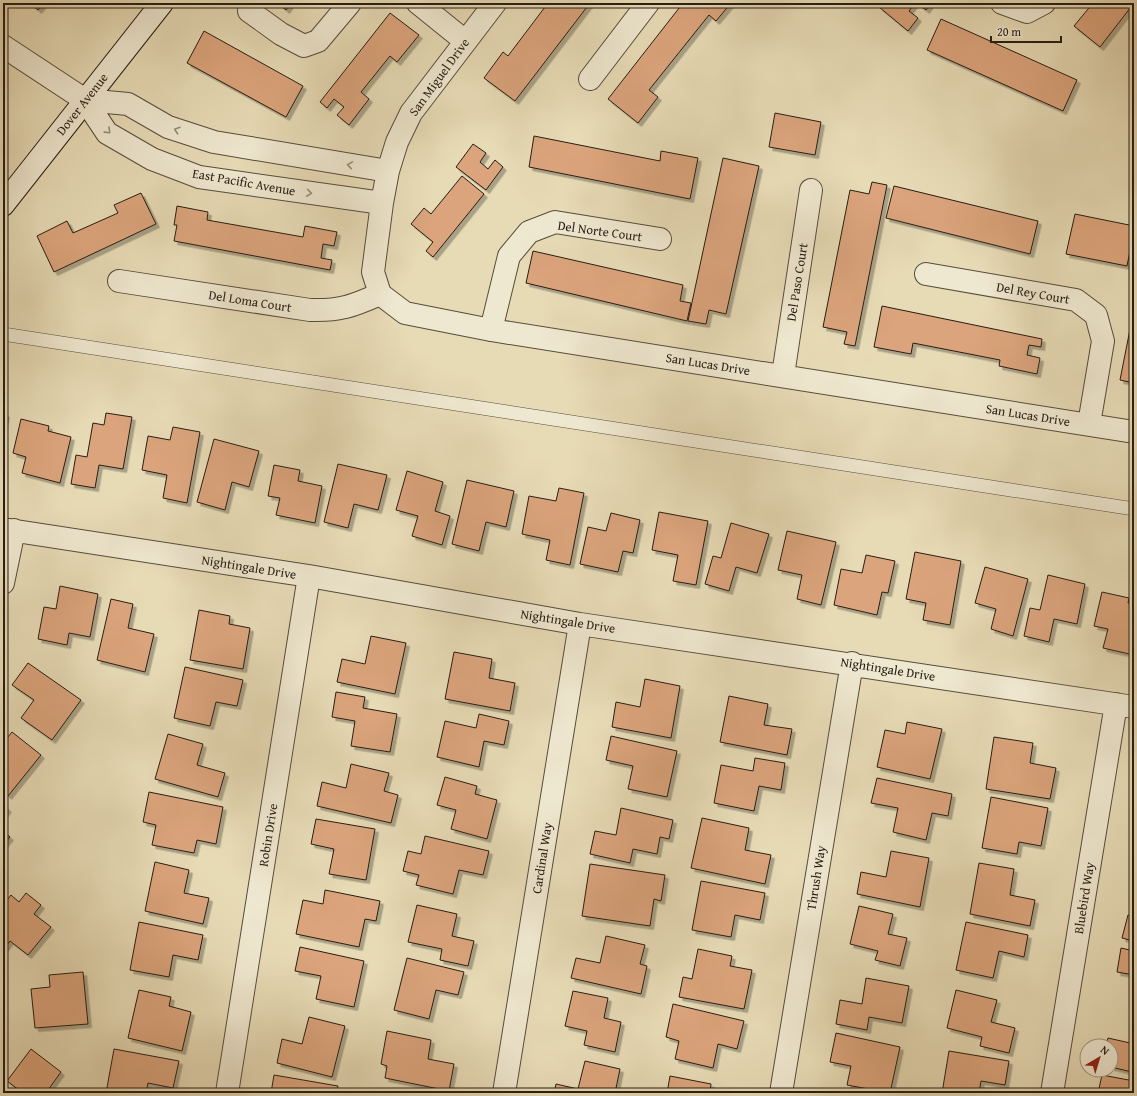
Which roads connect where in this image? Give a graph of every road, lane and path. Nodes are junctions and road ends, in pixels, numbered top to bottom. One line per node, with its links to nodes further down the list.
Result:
1 (162, 3): 12 (street, Dover Avenue)
2 (350, 3): 8 (street)
3 (418, 3): 9 (street)
4 (495, 3): 9 (street, San Miguel Drive)
5 (648, 3): 11 (street)
6 (1002, 3): 7 (street)
7 (1044, 3)
8 (249, 11)
9 (465, 41): 13 (street, San Miguel Drive)
10 (3, 46): 12 (street, East Pacific Avenue)
11 (590, 79)
12 (85, 100): 13 (street, East Pacific Avenue, one-way to 12); 15 (street, East Pacific Avenue, one-way to 15); 16 (street, Dover Avenue)
13 (388, 171): 15 (street, San Miguel Drive)
14 (811, 190): 23 (street, Del Paso Court)
15 (382, 204): 20 (street)
16 (3, 205)
17 (660, 239): 21 (street, Del Norte Court)
18 (926, 274): 24 (street, Del Rey Court)
19 (119, 281): 20 (street, Del Loma Court)
20 (380, 294): 21 (street, San Lucas Drive)
21 (491, 330): 23 (street, San Lucas Drive)
22 (3, 334): 26 (lane)
23 (783, 375): 24 (street, San Lucas Drive)
24 (1088, 424): 25 (street, San Lucas Drive)
25 (1134, 432)
26 (1134, 509)
27 (9, 529): 28 (street, Nightingale Drive); 29 (street)
28 (308, 576): 30 (street, Nightingale Drive); 33 (street, Robin Drive)
29 (3, 583)
30 (580, 624): 31 (street, Nightingale Drive); 34 (street, Cardinal Way)
31 (852, 663): 32 (street, Nightingale Drive); 35 (street, Thrush Way)
32 (1125, 706): 36 (street, Bluebird Way)
33 (227, 1093)
34 (504, 1093)
35 (780, 1093)
36 (1052, 1093)

